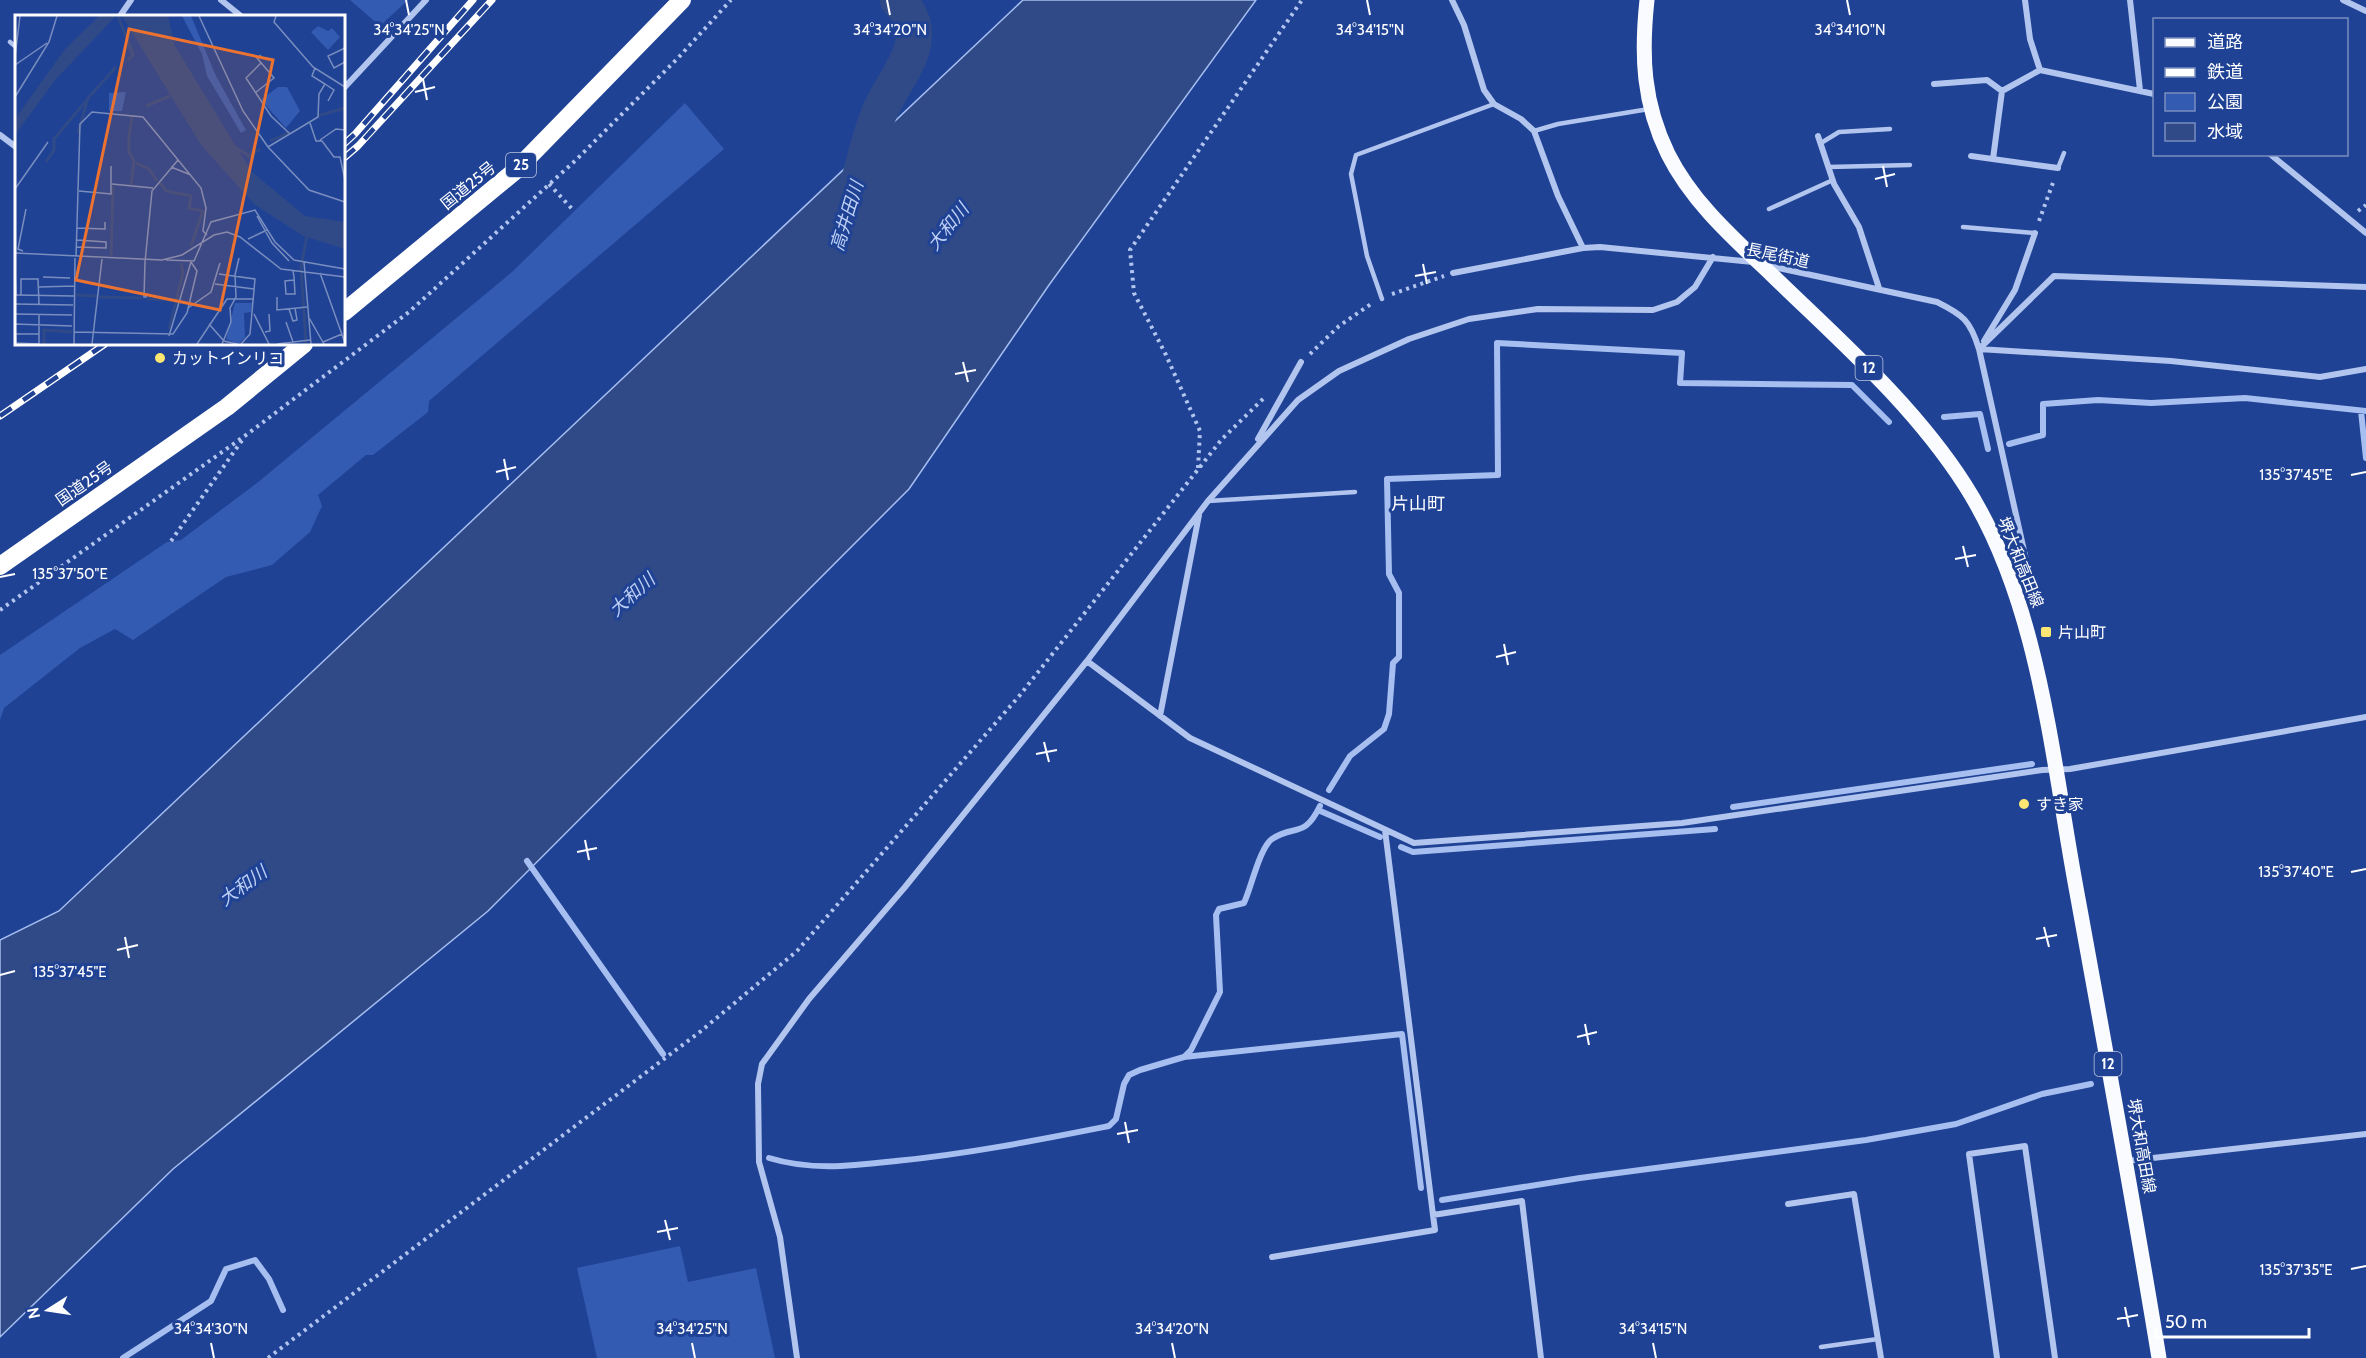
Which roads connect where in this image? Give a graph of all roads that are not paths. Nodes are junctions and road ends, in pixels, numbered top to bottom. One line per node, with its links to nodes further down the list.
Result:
1 (131, 0): 11 (street)
2 (222, 0): 12 (street)
3 (426, 0): 17 (street)
4 (682, 0): 47 (highway, 国道25号 / 25)
5 (1452, 0): 21 (street)
6 (1647, 0): 22 (main road, 堺大和高田線 / 12)
7 (2025, 0): 15 (street)
8 (2130, 0): 18 (street)
9 (2343, 0): 10 (street)
10 (2366, 11)
11 (121, 15)
12 (240, 15)
13 (10, 42): 14 (lane)
14 (15, 46)
15 (2040, 70): 18 (street); 19 (street)
16 (1934, 84): 19 (street)
17 (345, 87)
18 (2140, 90): 20 (street)
19 (2002, 91): 31 (street)
20 (2153, 94)
21 (1494, 104): 24 (street); 46 (lane)
22 (1651, 109): 24 (lane); 42 (main road, 堺大和高田線 / 12)
23 (1890, 129): 26 (lane)
24 (1534, 131): 40 (street)
25 (0, 135): 27 (street)
26 (1820, 140): 33 (street)
27 (15, 146)
28 (2064, 153): 34 (lane)
29 (1971, 156): 31 (street)
30 (2273, 156): 39 (street)
31 (1993, 159): 34 (street)
32 (1910, 165): 33 (lane)
33 (1829, 167): 35 (street)
34 (2058, 168)
35 (1833, 180): 36 (lane); 45 (street)
36 (1769, 209)
37 (1963, 227): 38 (lane)
38 (2035, 233): 49 (street)
39 (2366, 233)
40 (1583, 248): 41 (street, 長尾街道); 43 (street, 長尾街道)
41 (1713, 257): 42 (street, 長尾街道); 52 (street)
42 (1760, 263): 45 (street, 長尾街道); 57 (main road, 堺大和高田線 / 12)
43 (1453, 273)
44 (2366, 287): 49 (street)
45 (1879, 288): 49 (street, 長尾街道)
46 (1382, 299)
47 (345, 311)
48 (303, 345): 56 (highway, 国道25号)
49 (1979, 349): 51 (street); 57 (street, 長尾街道)
50 (1301, 362): 52 (street)
51 (2366, 369)
52 (1252, 449): 54 (street)
53 (1355, 492): 54 (lane)
54 (1208, 501): 55 (street)
55 (1199, 512): 58 (street); 59 (street)
56 (0, 566)
57 (2013, 583): 61 (main road, 堺大和高田線 / 12)
58 (1087, 661): 59 (street); 70 (street)
59 (1160, 716): 62 (street)
60 (2366, 717): 61 (street)
61 (2055, 770): 62 (street); 64 (main road, 堺大和高田線 / 12)
62 (1385, 830): 66 (street)
63 (2366, 1134): 64 (street)
64 (2126, 1161): 75 (main road, 堺大和高田線 / 12)
65 (1788, 1204): 68 (street)
66 (1433, 1215): 67 (street); 71 (street)
67 (1272, 1257)
68 (1878, 1338): 69 (lane); 72 (street)
69 (1821, 1347)
70 (796, 1358)
71 (1541, 1358)
72 (1881, 1358)
73 (1997, 1358): 74 (street)
74 (2055, 1358)
75 (2159, 1358)

